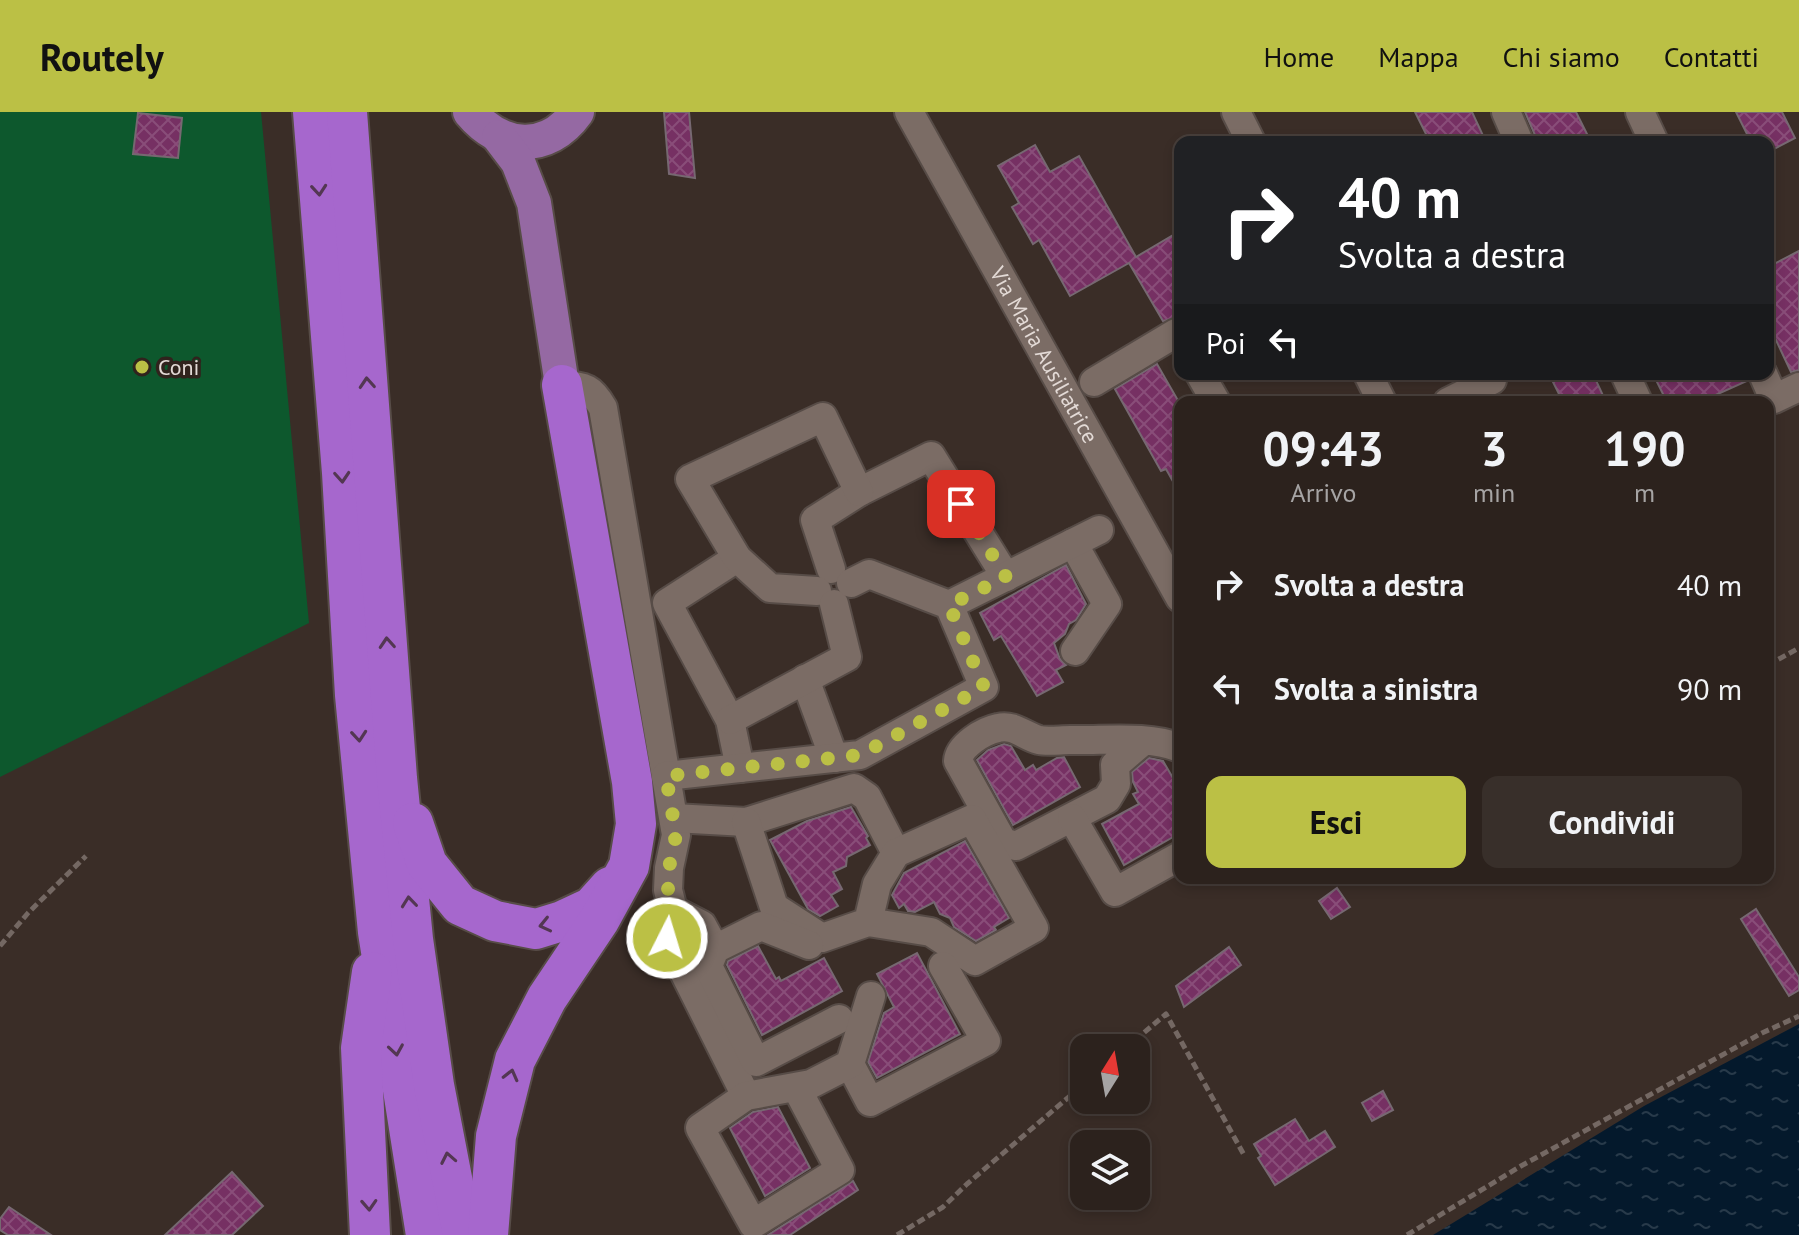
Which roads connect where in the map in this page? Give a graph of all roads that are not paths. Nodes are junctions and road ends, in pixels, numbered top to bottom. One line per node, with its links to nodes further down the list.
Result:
1 (313, 112): 42 (highway, one-way to 42)
2 (347, 112): 33 (highway, one-way to 2)
3 (470, 112): 12 (main road)
4 (909, 112): 23 (street, Via Maria Ausiliatrice)
5 (1236, 112): 9 (street)
6 (1506, 112): 10 (street)
7 (1640, 112): 11 (street)
8 (565, 123): 12 (main road); 13 (main road)
9 (1248, 136)
10 (1516, 136)
11 (1651, 136)
12 (499, 137): 13 (main road)
13 (534, 203): 16 (main road)
14 (1174, 334): 15 (street)
15 (1094, 382)
16 (562, 385): 32 (street); 39 (highway)
17 (1494, 385): 18 (street)
18 (1464, 396)
19 (859, 492): 20 (street); 21 (street); 22 (street)
20 (737, 558): 22 (street); 27 (street)
21 (1006, 577): 24 (street); 25 (street)
22 (833, 587): 24 (street); 26 (street)
23 (1174, 587)
24 (949, 605): 30 (street)
25 (1075, 651)
26 (805, 679): 27 (street); 30 (street)
27 (730, 720): 31 (street)
28 (1143, 741): 29 (street); 35 (street); 35 (street)
29 (1174, 746)
30 (834, 758): 31 (street)
31 (740, 768): 32 (street)
32 (666, 776): 34 (street)
33 (397, 778): 39 (highway, one-way to 33); 53 (highway, one-way to 33)
34 (674, 818): 36 (street); 40 (street)
35 (1072, 818): 38 (street)
36 (746, 822): 37 (street); 41 (street)
37 (896, 853): 41 (street); 41 (street)
38 (1174, 859)
39 (629, 866): 54 (highway, one-way to 39)
40 (673, 910): 43 (street); 50 (street)
41 (868, 922)
42 (378, 932): 51 (highway, one-way to 51); 52 (highway, one-way to 52)
43 (715, 949): 44 (street); 47 (street)
44 (827, 952)
45 (943, 966): 48 (street)
46 (871, 996): 48 (street)
47 (839, 1019)
48 (850, 1064): 49 (street)
49 (796, 1087): 50 (street); 50 (street)
50 (746, 1096)
51 (370, 1235)
52 (426, 1235)
53 (463, 1235)
54 (488, 1235)

